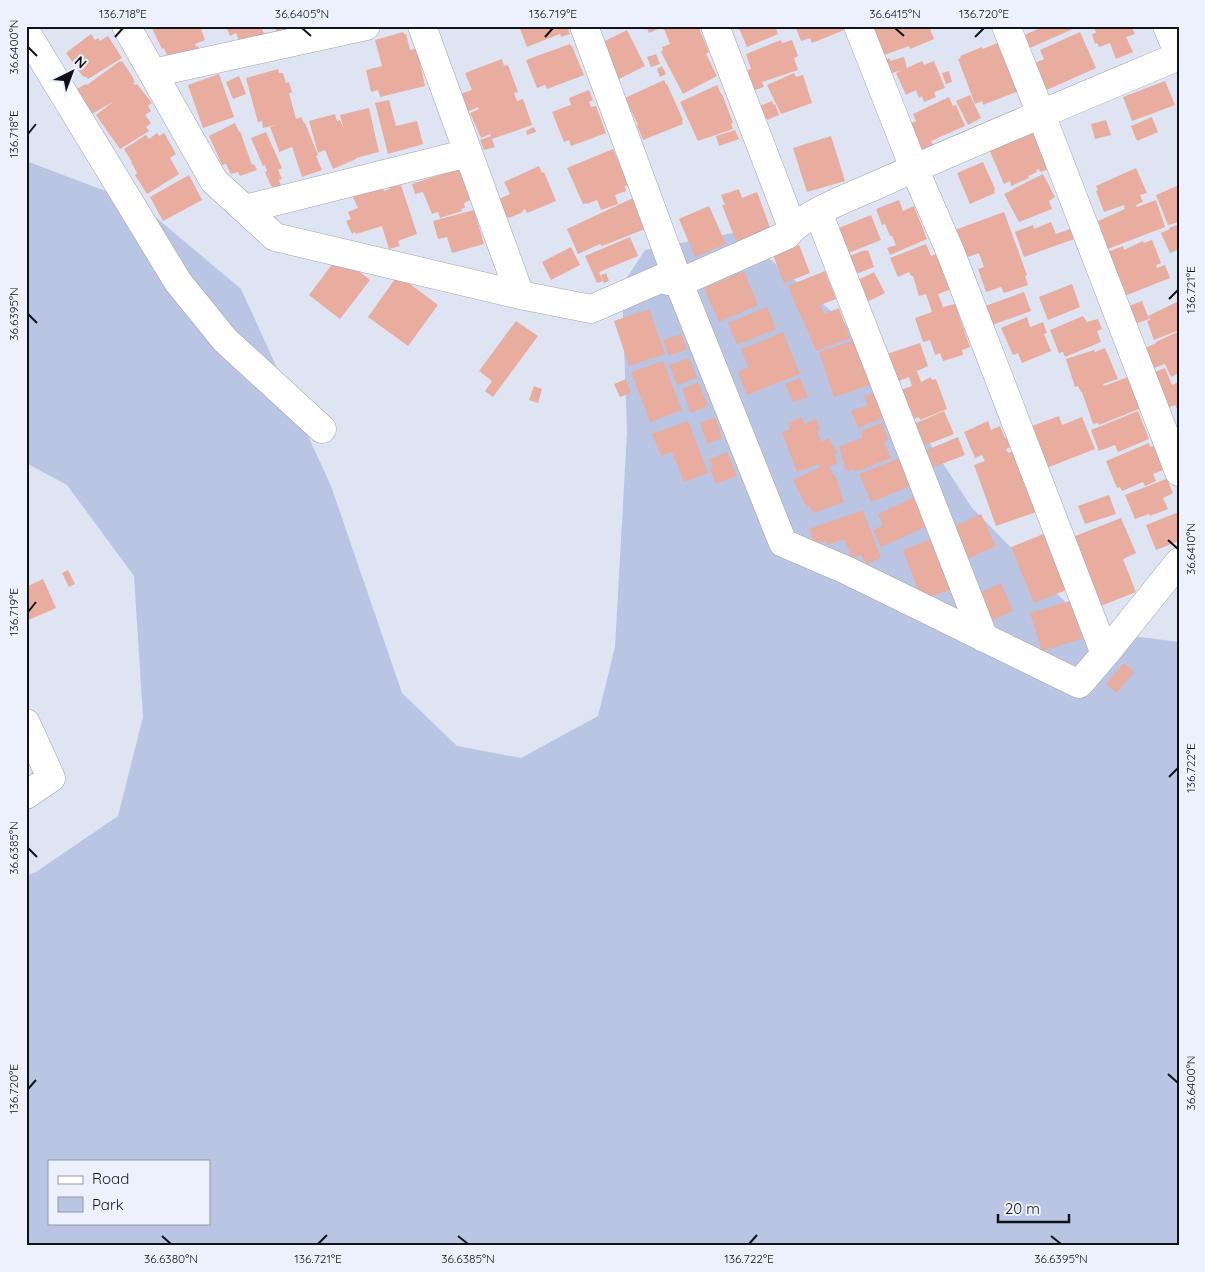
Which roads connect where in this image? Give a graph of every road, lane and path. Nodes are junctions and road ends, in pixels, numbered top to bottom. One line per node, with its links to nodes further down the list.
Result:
1 (126, 26): 11 (street)
2 (366, 26): 11 (street)
3 (422, 26): 13 (street)
4 (584, 26): 18 (street)
5 (715, 26): 17 (street)
6 (858, 26): 14 (street)
7 (1006, 26): 12 (street)
8 (1167, 26): 10 (street)
9 (26, 32): 20 (street)
10 (1179, 55): 12 (street)
11 (153, 73): 15 (street)
12 (1041, 114): 14 (street); 21 (street)
13 (468, 153): 15 (street); 19 (street)
14 (914, 168): 16 (street); 24 (street)
15 (245, 209): 19 (street)
16 (818, 212): 17 (street); 23 (street)
17 (792, 227): 18 (street)
18 (679, 283): 19 (street); 23 (street)
19 (520, 295)
20 (322, 429)
21 (1179, 472)
22 (1179, 562): 24 (street)
23 (984, 638): 24 (street)
24 (1105, 654)
25 (26, 722): 26 (street)
26 (26, 795)

